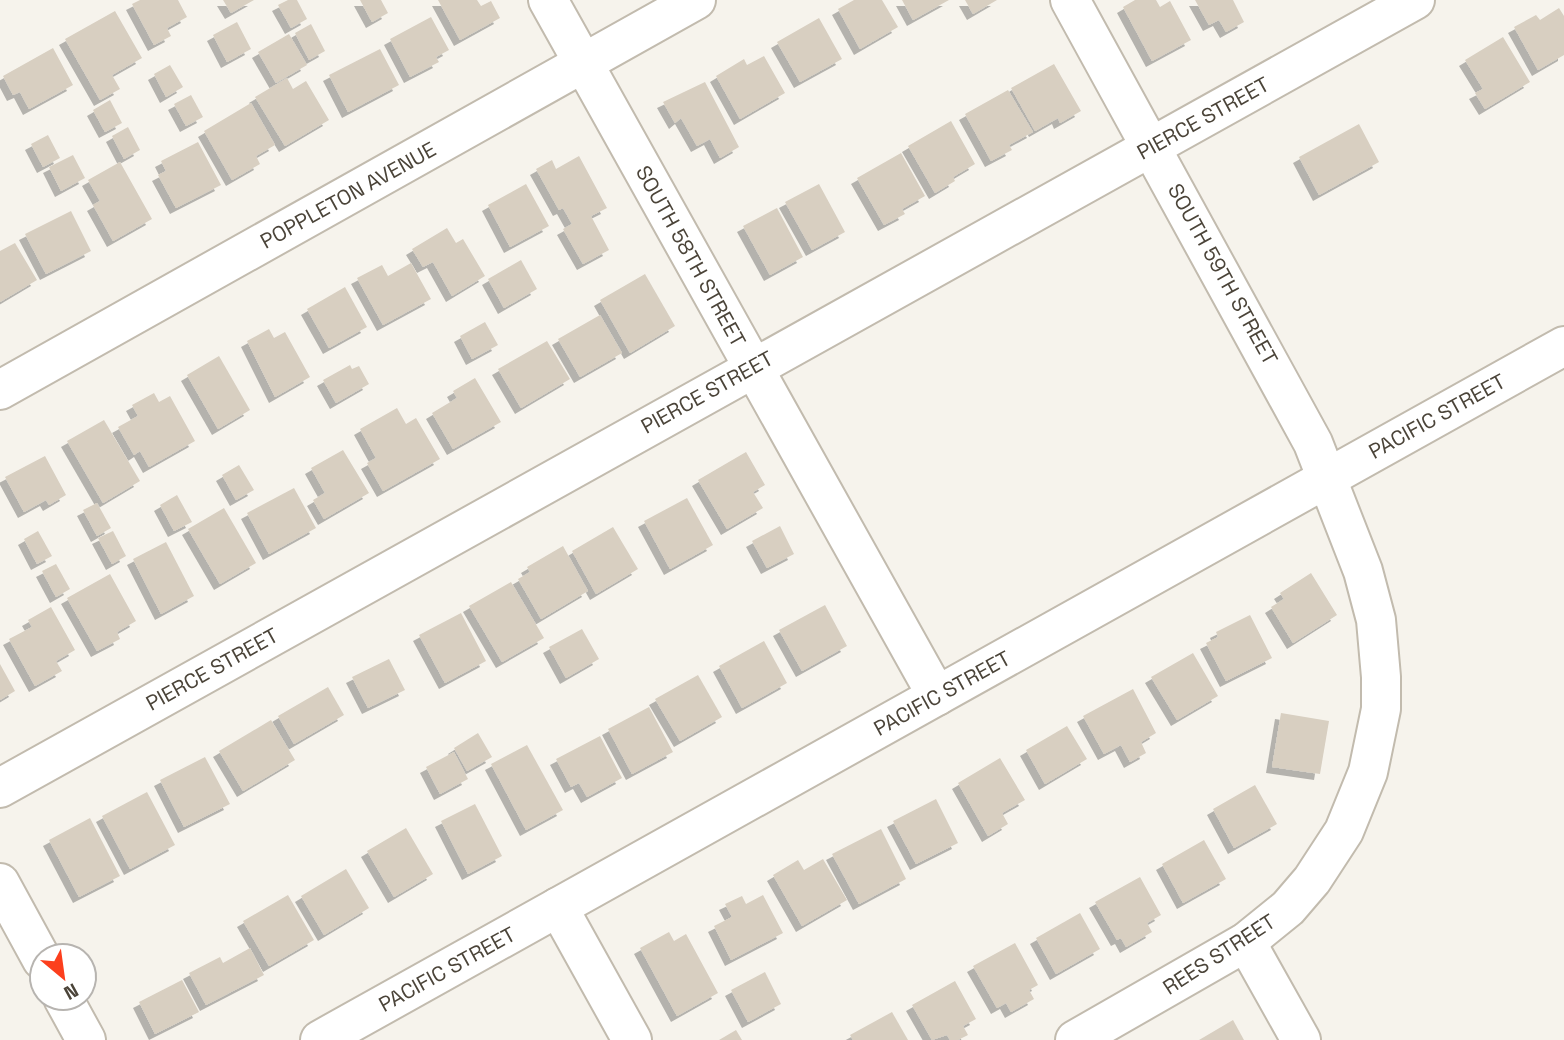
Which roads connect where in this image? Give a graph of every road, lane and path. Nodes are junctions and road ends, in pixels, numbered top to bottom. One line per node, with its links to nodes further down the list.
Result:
1 (548, 0): 5 (street, SOUTH 58TH STREET)
2 (696, 0): 5 (street, POPPLETON AVENUE)
3 (1070, 0): 6 (street, SOUTH 59TH STREET)
4 (1415, 0): 6 (street, PIERCE STREET)
5 (584, 63): 8 (street, SOUTH 58TH STREET); 9 (street, POPPLETON AVENUE)
6 (1153, 146): 8 (street, PIERCE STREET); 10 (street, SOUTH 59TH STREET)
7 (1564, 346): 10 (street, PACIFIC STREET)
8 (752, 367): 11 (street, SOUTH 58TH STREET); 12 (street, PIERCE STREET)
9 (0, 390)
10 (1326, 478): 11 (street, PACIFIC STREET); 16 (street, REES STREET)
11 (937, 696): 14 (street, PACIFIC STREET)
12 (0, 788)
13 (0, 883): 15 (street)
14 (558, 907): 19 (street, PACIFIC STREET); 20 (street)
15 (32, 942)
16 (1246, 942): 21 (street, REES STREET); 22 (street)
17 (71, 1012): 18 (street)
18 (86, 1040)
19 (320, 1040)
20 (632, 1040)
21 (1075, 1040)
22 (1301, 1040)

